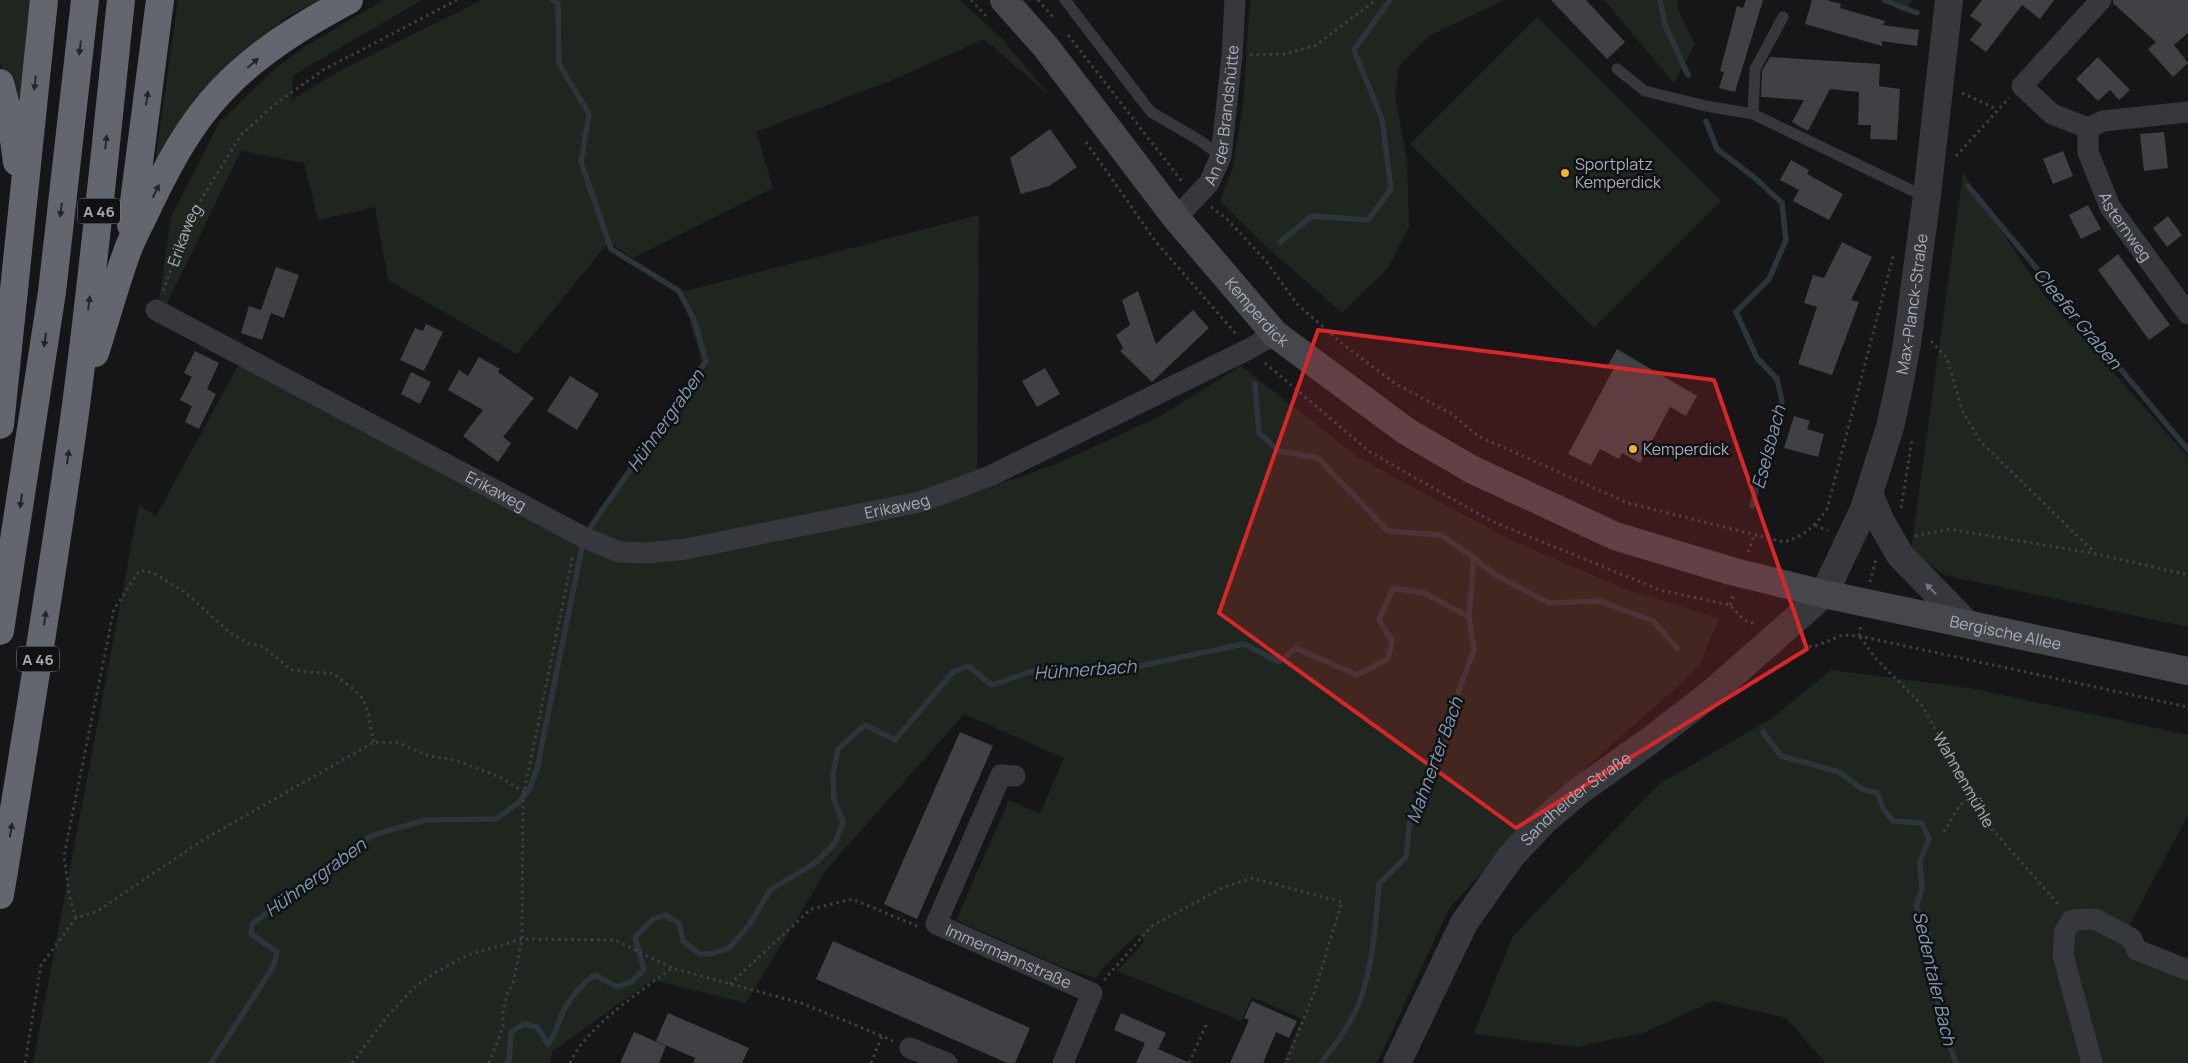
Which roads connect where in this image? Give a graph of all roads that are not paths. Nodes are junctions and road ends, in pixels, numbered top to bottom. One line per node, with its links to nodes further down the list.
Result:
1 (44, 0): 19 (highway, one-way to 19)
2 (85, 0): 30 (highway, A 46, one-way to 30)
3 (121, 0): 25 (highway, A 46, one-way to 3)
4 (160, 0): 21 (highway, one-way to 4)
5 (349, 0): 21 (highway, one-way to 5)
6 (1065, 0): 17 (lane)
7 (1235, 0): 17 (street, An der Brandshütte)
8 (1949, 0): 18 (street, Max-Planck-Straße)
9 (2101, 0): 16 (street)
10 (997, 10): 20 (main road, Kemperdick)
11 (1783, 17): 15 (lane)
12 (1617, 69): 15 (lane)
13 (0, 83): 19 (highway)
14 (2188, 112): 16 (street)
15 (1753, 114): 18 (lane)
16 (2088, 128): 23 (street, Asternweg)
17 (1221, 156): 20 (street, An der Brandshütte)
18 (1926, 195): 27 (street, Max-Planck-Straße)
19 (23, 208): 26 (highway)
20 (1176, 218): 24 (main road, Kemperdick)
21 (127, 251): 25 (highway)
22 (156, 310): 24 (street, Erikaweg)
23 (2188, 314)
24 (1275, 334): 28 (main road, Kemperdick)
25 (74, 421): 33 (highway, A 46, one-way to 25)
26 (0, 425)
27 (1869, 493): 28 (street, Max-Planck-Straße); 29 (street, one-way to 27)
28 (1824, 594): 29 (main road, Bergische Allee); 38 (street, Sandheider Straße)
29 (1966, 623): 31 (main road, Bergische Allee)
30 (0, 631)
31 (2188, 671)
32 (1015, 776): 37 (street, Immermannstraße)
33 (0, 895)
34 (2188, 970): 39 (street)
35 (910, 1048): 36 (street)
36 (947, 1063)
37 (1063, 1063)
38 (1397, 1063)
39 (2092, 1063)

